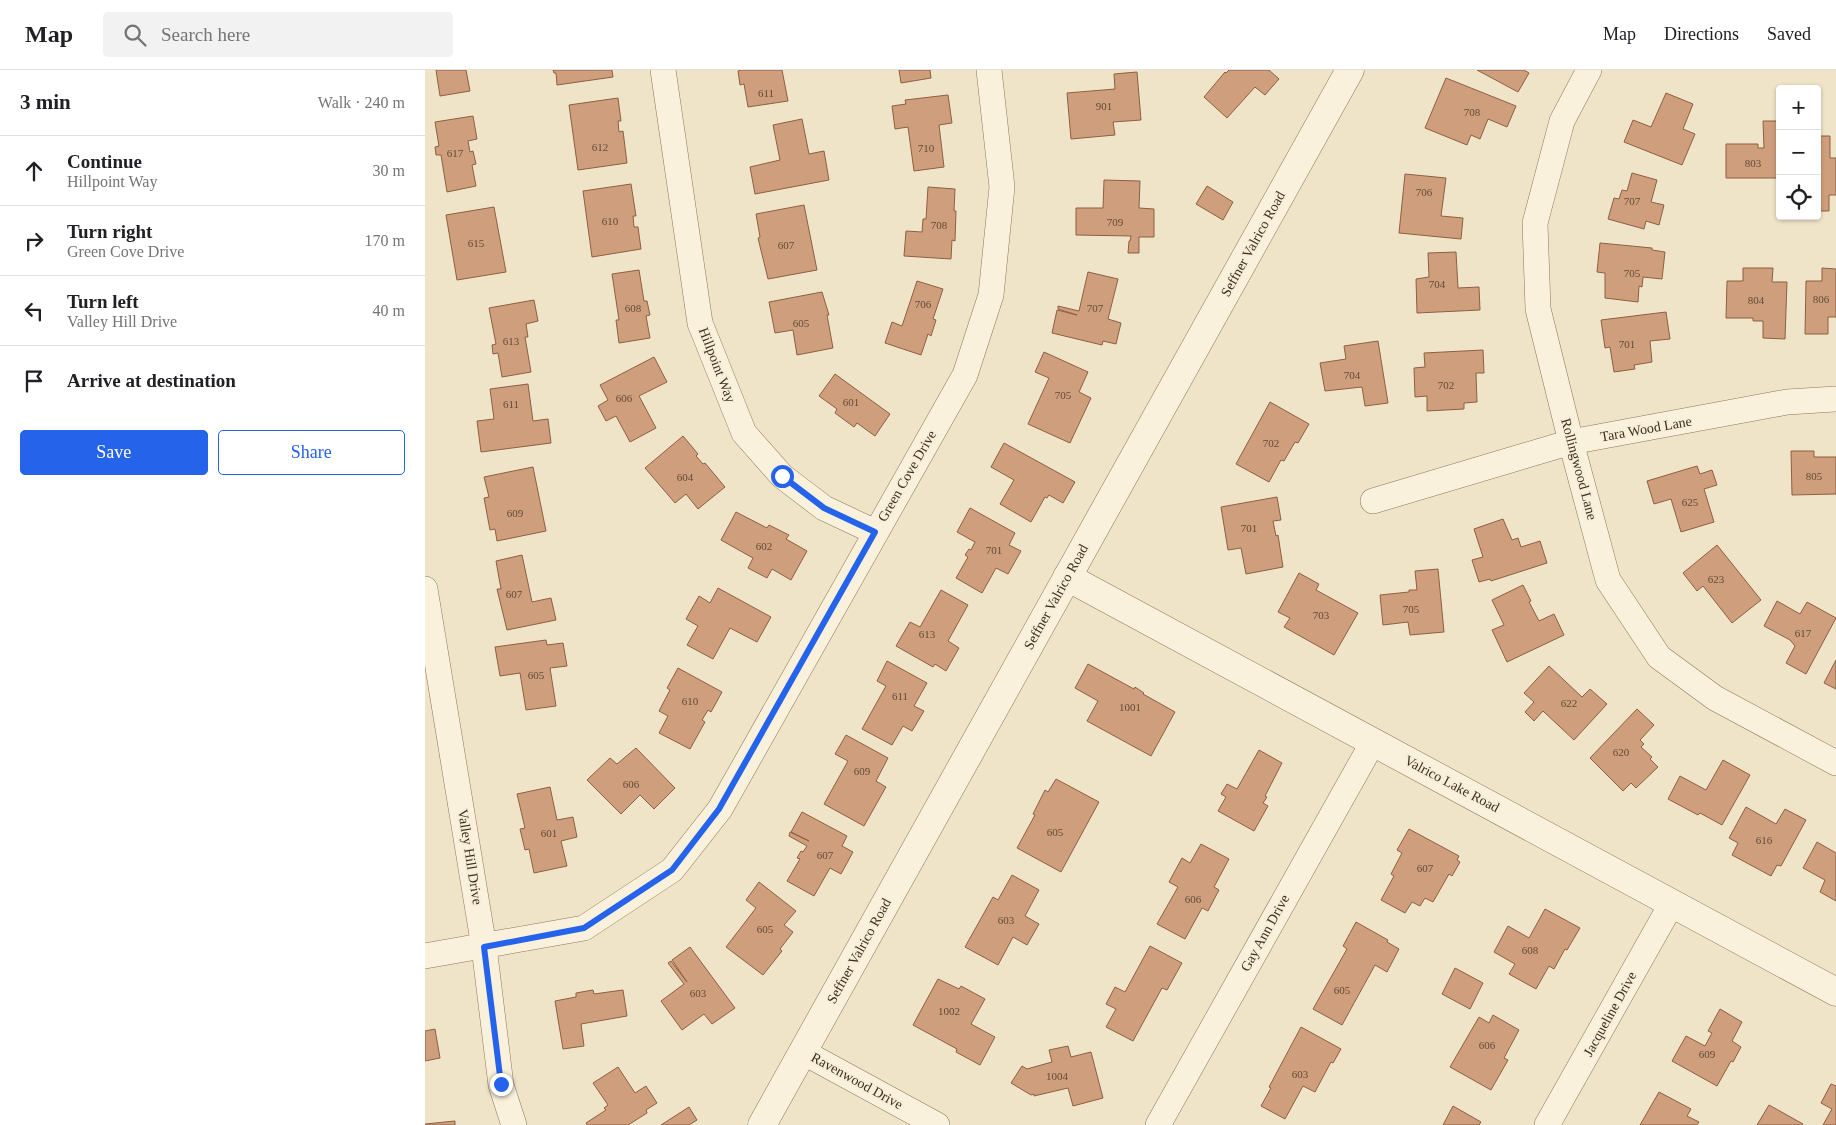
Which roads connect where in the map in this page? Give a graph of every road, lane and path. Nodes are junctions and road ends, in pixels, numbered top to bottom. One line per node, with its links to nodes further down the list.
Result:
1 (663, 70): 8 (street, Hillpoint Way)
2 (989, 70): 8 (street, Green Cove Drive)
3 (1350, 70): 9 (street, Seffner Valrico Road)
4 (1589, 70): 6 (street, Rollingwood Lane)
5 (1836, 399): 6 (street, Tara Wood Lane)
6 (1571, 442): 7 (street, Tara Wood Lane); 12 (street, Rollingwood Lane)
7 (1373, 501)
8 (875, 532): 14 (street, Green Cove Drive)
9 (1067, 577): 11 (street, Valrico Lake Road); 17 (street, Seffner Valrico Road)
10 (425, 589): 14 (street, Valley Hill Drive)
11 (1373, 742): 13 (street, Valrico Lake Road); 21 (street, Gay Ann Drive)
12 (1836, 763)
13 (1672, 903): 16 (street, Valrico Lake Road); 22 (street, Jacqueline Drive)
14 (484, 947): 15 (street, Green Cove Drive); 18 (street, Valley Hill Drive)
15 (425, 956)
16 (1836, 992)
17 (803, 1052): 19 (street, Seffner Valrico Road); 20 (street, Ravenwood Drive)
18 (514, 1125)
19 (762, 1125)
20 (937, 1125)
21 (1158, 1125)
22 (1547, 1125)

